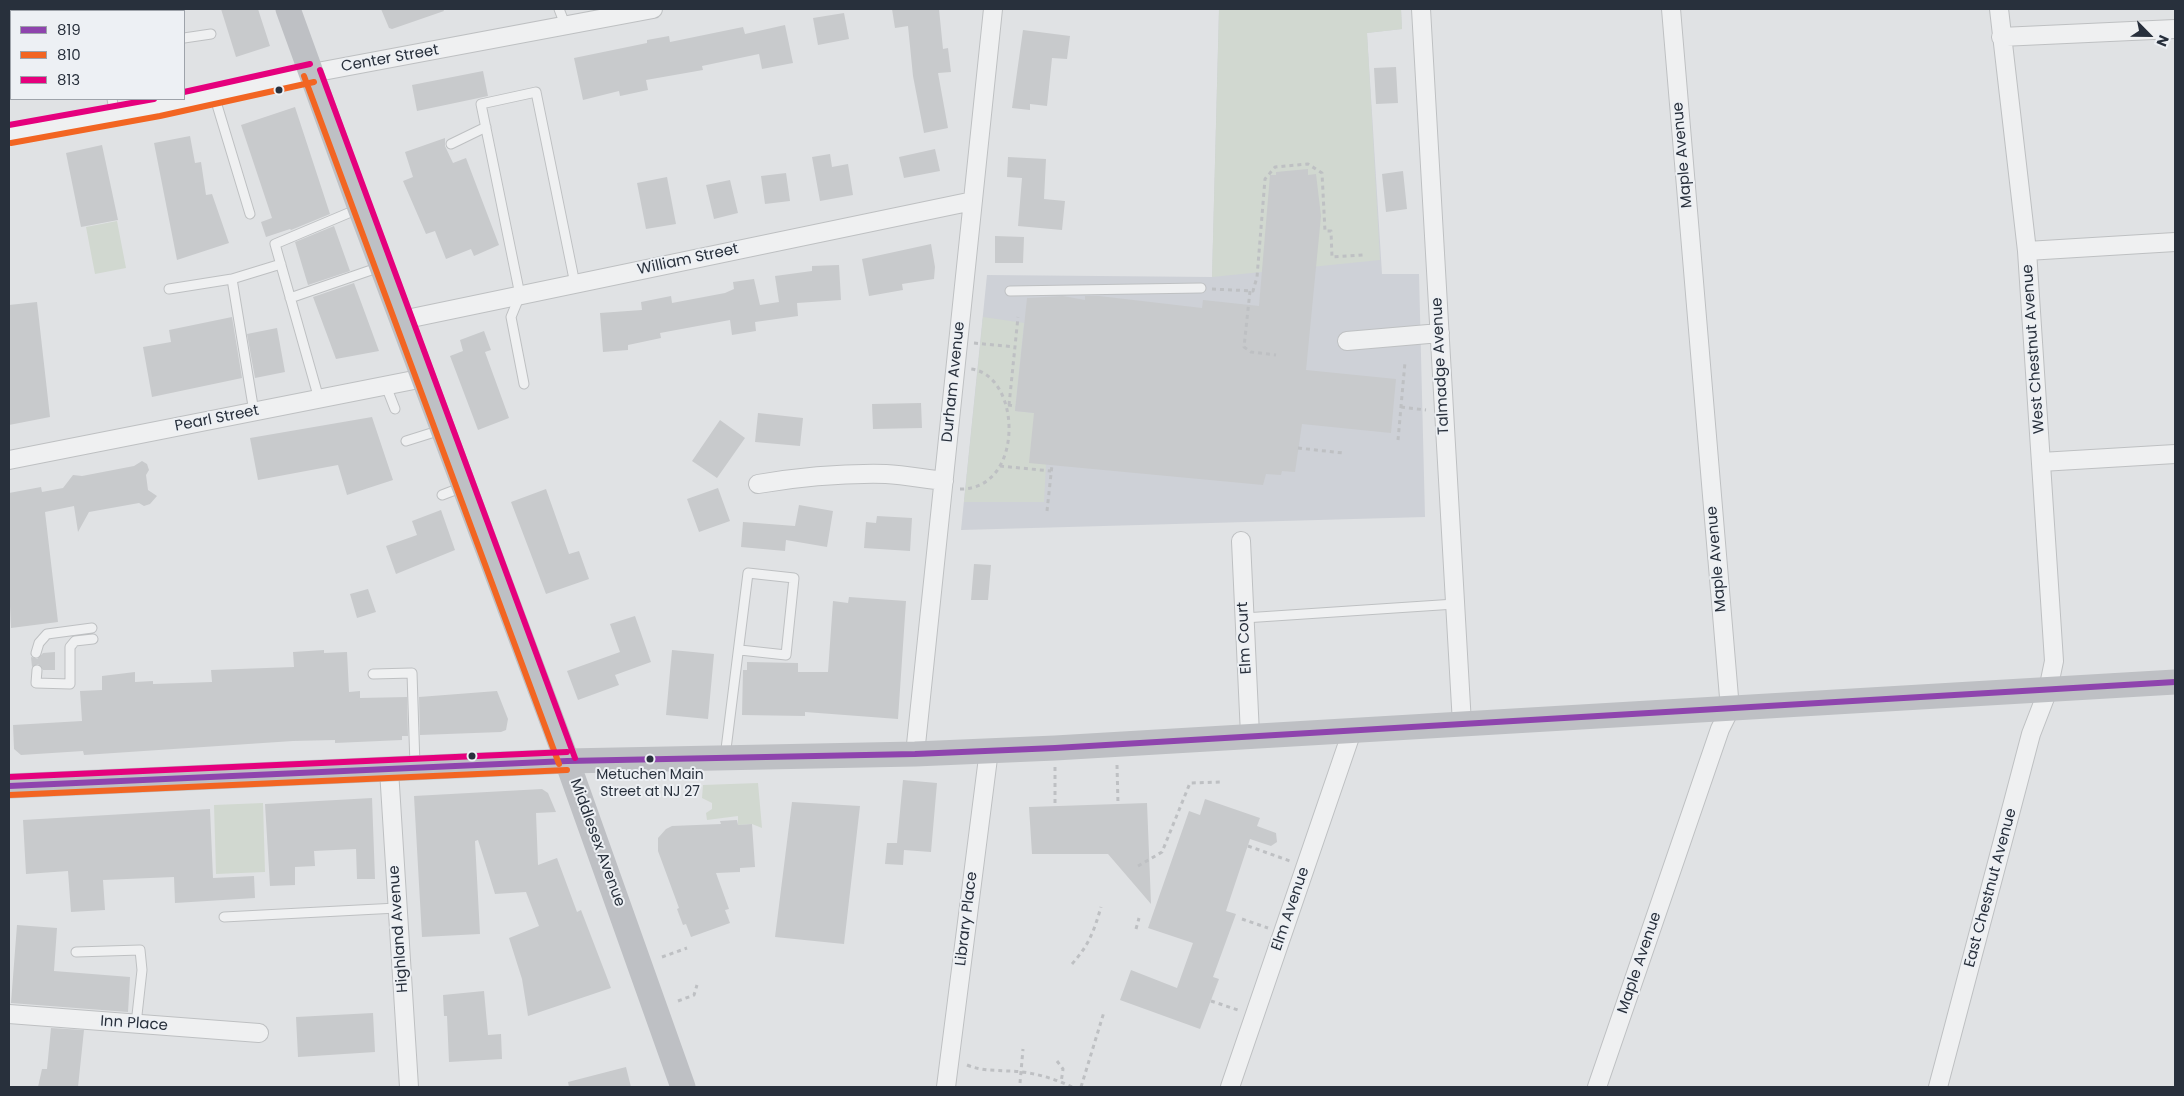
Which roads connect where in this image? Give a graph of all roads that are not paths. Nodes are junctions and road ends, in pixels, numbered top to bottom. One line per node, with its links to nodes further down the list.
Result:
1 (288, 9): 13 (main road, Middlesex Avenue)
2 (559, 9): 8 (lane)
3 (653, 9): 8 (street, Center Street)
4 (993, 9): 22 (street, Durham Avenue)
5 (1421, 9): 37 (street, Talmadge Avenue)
6 (1671, 9): 63 (street, Maple Avenue)
7 (1999, 9): 11 (street, West Chestnut Avenue)
8 (566, 27): 13 (street, Center Street)
9 (2175, 29): 11 (street)
10 (211, 34): 12 (lane)
11 (2001, 37): 26 (street, West Chestnut Avenue)
12 (185, 38)
13 (312, 73): 14 (street, Center Street); 23 (main road, Middlesex Avenue)
14 (214, 95): 15 (street, Center Street); 24 (lane)
15 (185, 99)
16 (178, 100): 17 (street, Center Street)
17 (157, 103): 18 (street, Center Street)
18 (114, 107): 20 (street, Center Street)
19 (486, 127): 21 (lane); 30 (lane); 34 (lane)
20 (9, 134)
21 (452, 144)
22 (973, 201): 30 (street, William Street); 51 (street, Durham Avenue)
23 (360, 208): 27 (lane); 28 (main road, Middlesex Avenue)
24 (250, 214)
25 (2175, 242): 26 (street)
26 (2027, 251): 49 (street, West Chestnut Avenue)
27 (281, 264): 29 (lane); 35 (lane)
28 (382, 266): 35 (lane); 36 (main road, Middlesex Avenue)
29 (232, 279): 32 (lane); 44 (lane)
30 (575, 284): 34 (street, William Street)
31 (1201, 288): 33 (lane)
32 (168, 289)
33 (1010, 291)
34 (520, 296): 36 (street, William Street); 40 (lane)
35 (290, 298): 42 (lane)
36 (402, 320): 39 (main road, Middlesex Avenue)
37 (1440, 333): 38 (street); 53 (street, Talmadge Avenue)
38 (1347, 341)
39 (424, 378): 41 (street, Pearl Street); 45 (main road, Middlesex Avenue)
40 (524, 384)
41 (386, 386): 42 (street, Pearl Street); 43 (lane)
42 (319, 399): 44 (street, Pearl Street)
43 (395, 409)
44 (254, 412): 48 (street, Pearl Street)
45 (443, 429): 46 (lane); 70 (main road, Middlesex Avenue)
46 (406, 440)
47 (2175, 454): 49 (street)
48 (9, 460)
49 (2041, 462): 62 (street, West Chestnut Avenue)
50 (758, 484): 51 (street)
51 (943, 485): 68 (street, Durham Avenue)
52 (1241, 541): 54 (street, Elm Court)
53 (1455, 604): 54 (lane); 64 (street, Talmadge Avenue)
54 (1244, 618): 66 (street, Elm Court)
55 (92, 628): 58 (lane)
56 (93, 639): 59 (lane)
57 (740, 650): 57 (lane); 69 (lane)
58 (36, 653)
59 (37, 670)
60 (373, 674): 71 (lane)
61 (2175, 682): 62 (main road)
62 (2048, 690): 63 (main road); 85 (street, East Chestnut Avenue)
63 (1730, 709): 64 (main road); 84 (street, Maple Avenue)
64 (1462, 724): 65 (main road)
65 (1352, 731): 66 (main road); 83 (street, Elm Avenue)
66 (1250, 735): 67 (main road)
67 (989, 750): 68 (main road); 82 (street, Library Place)
68 (915, 754): 69 (main road)
69 (725, 758): 70 (main road)
70 (567, 760): 71 (main road); 81 (main road, Middlesex Avenue)
71 (415, 769): 72 (main road)
72 (389, 770): 73 (main road); 74 (street, Highland Avenue)
73 (9, 786)
74 (397, 908): 75 (lane); 80 (street, Highland Avenue)
75 (224, 917)
76 (76, 952): 78 (lane)
77 (9, 1014): 78 (street, Inn Place)
78 (136, 1024): 79 (street, Inn Place)
79 (259, 1033)
80 (409, 1087)
81 (684, 1087)
82 (946, 1087)
83 (1230, 1087)
84 (1597, 1087)
85 (1938, 1087)

